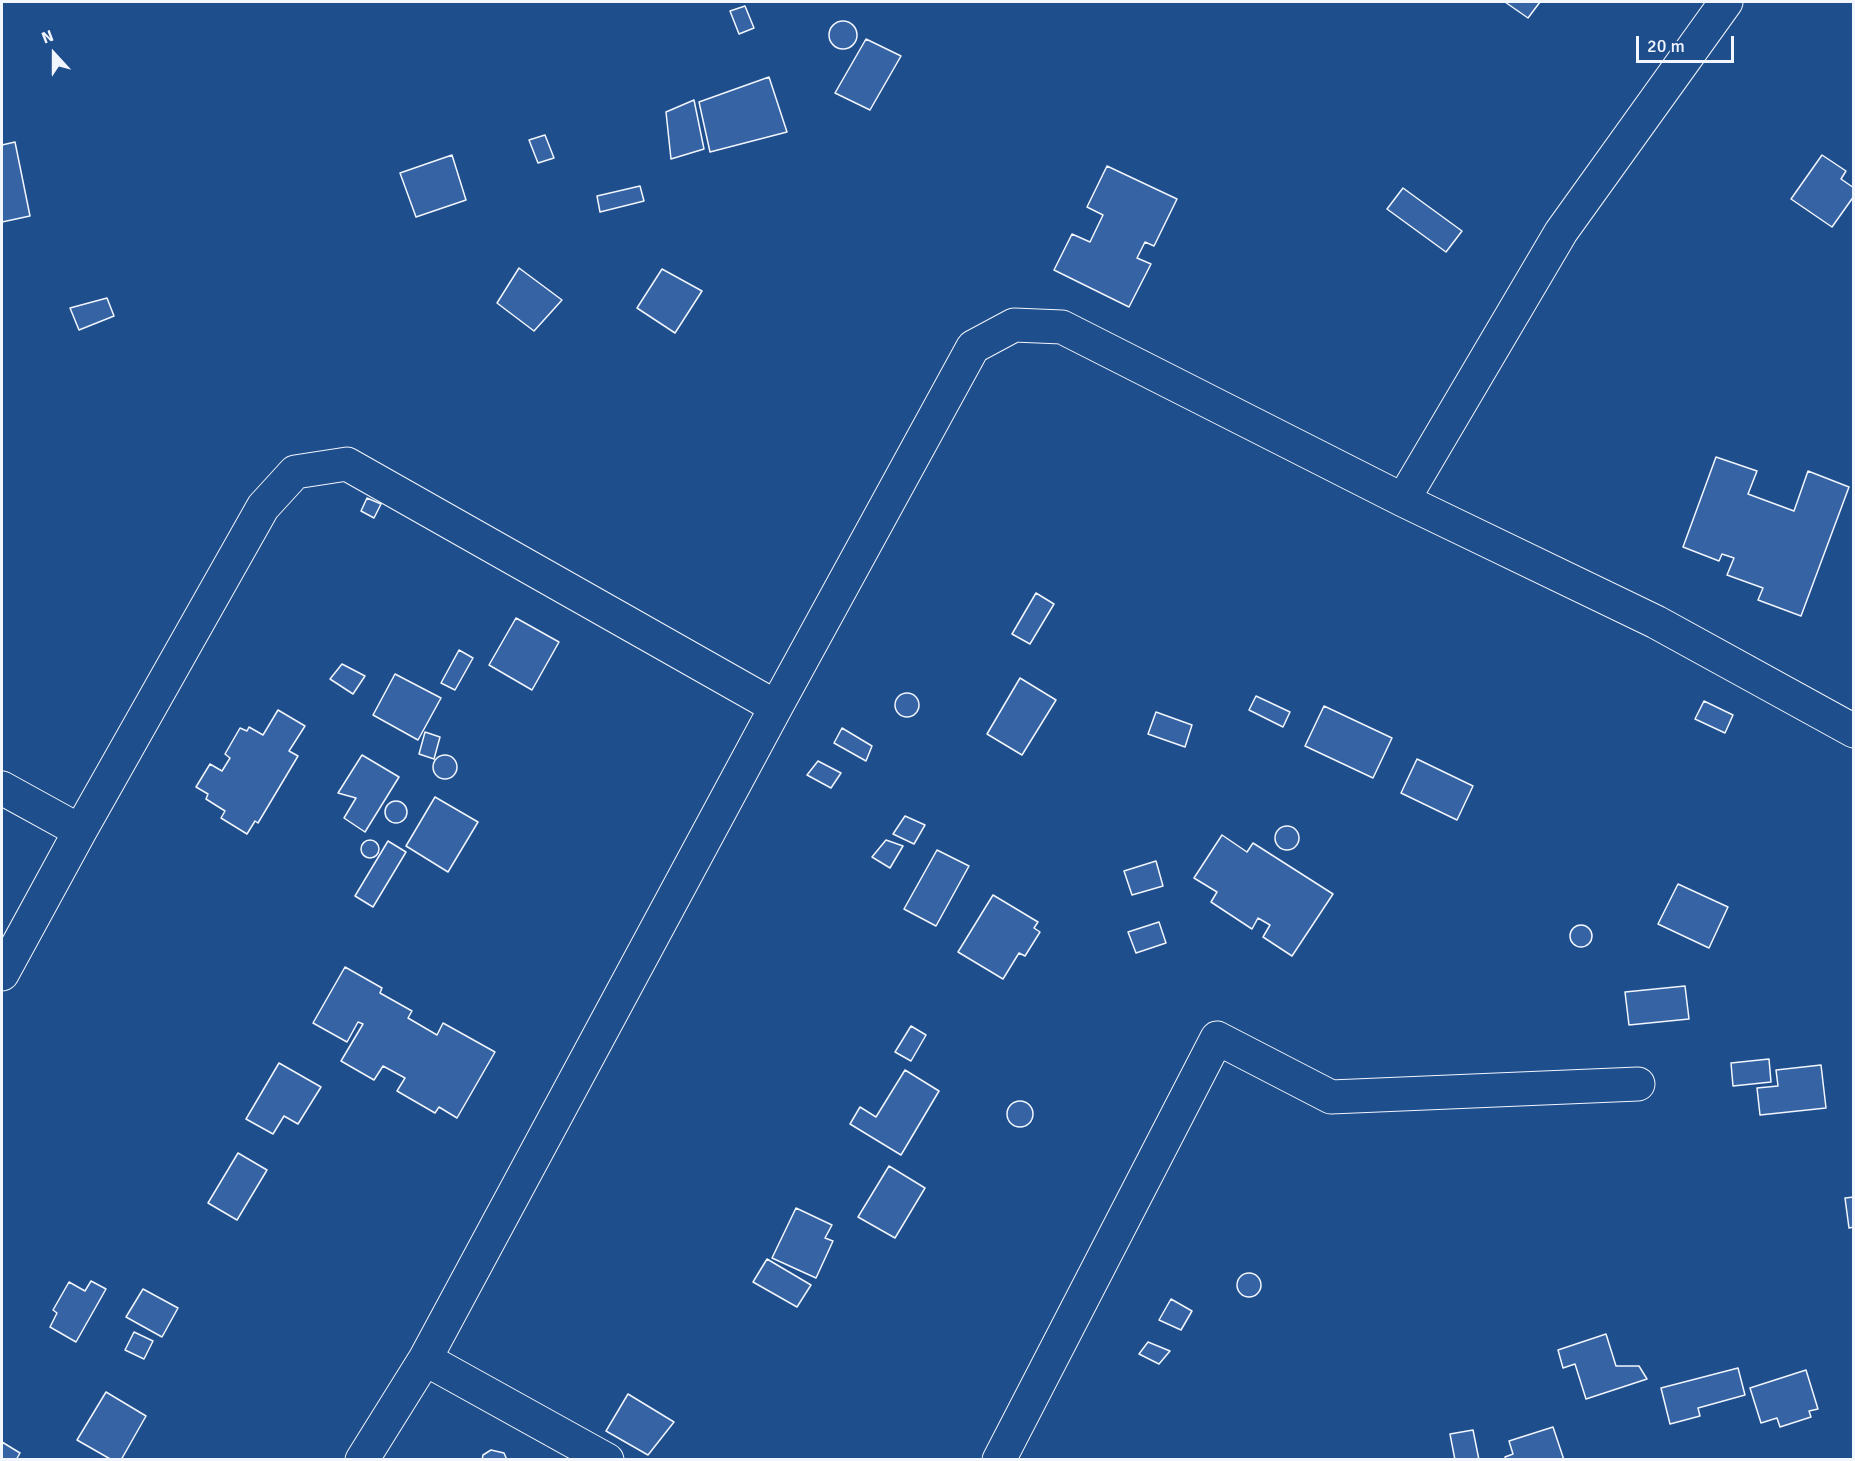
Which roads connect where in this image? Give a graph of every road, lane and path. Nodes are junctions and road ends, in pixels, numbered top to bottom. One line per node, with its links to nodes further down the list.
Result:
1 (1726, 2): 2 (street)
2 (1403, 500): 3 (street); 4 (street)
3 (776, 707): 6 (street); 9 (street)
4 (1854, 731)
5 (2, 788): 6 (street)
6 (80, 831): 7 (street)
7 (2, 974)
8 (1638, 1084): 12 (street)
9 (425, 1359): 10 (street); 11 (street)
10 (362, 1460)
11 (607, 1460)
12 (999, 1460)

